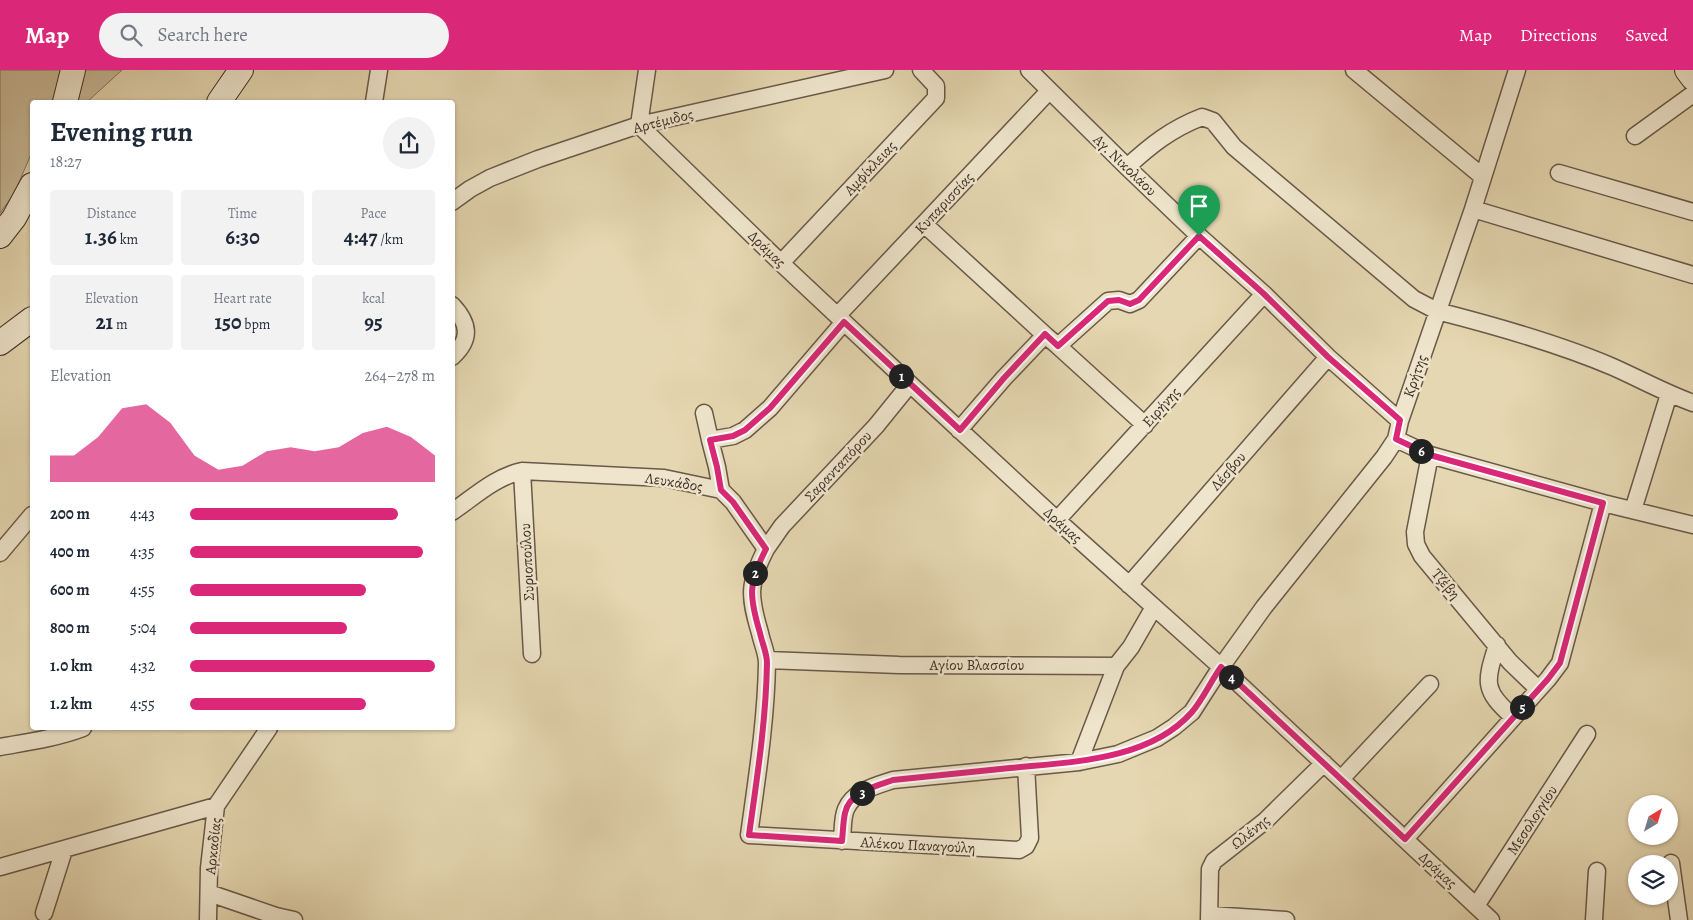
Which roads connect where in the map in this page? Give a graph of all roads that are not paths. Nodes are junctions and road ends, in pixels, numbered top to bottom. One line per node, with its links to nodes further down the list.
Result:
1 (73, 70): 15 (main road)
2 (240, 70): 16 (main road)
3 (379, 70): 17 (street)
4 (647, 70): 18 (street)
5 (885, 70): 11 (street, Αρτέμιδος)
6 (921, 70): 30 (street, Αμφίκλειας)
7 (1029, 70): 13 (street, Αγ. Νικολάου)
8 (1354, 70): 22 (street)
9 (1687, 70): 12 (main road)
10 (1512, 73): 22 (street, Κρήτης)
11 (841, 75): 18 (street, Αρτέμιδος)
12 (1693, 78)
13 (1049, 90): 20 (street, Αγ. Νικολάου); 27 (street, Κυπαρισσίας)
14 (1693, 94): 19 (street)
15 (66, 100)
16 (220, 100)
17 (374, 100)
18 (639, 126): 24 (street, Αρτέμιδος); 30 (street, Δράμας)
19 (1635, 136)
20 (1126, 167): 29 (street, Αγ. Νικολάου); 34 (street)
21 (1559, 173): 26 (street)
22 (1483, 177): 25 (street, Κρήτης)
23 (30, 189): 28 (main road)
24 (455, 200)
25 (1473, 209): 31 (street); 34 (street, Κρήτης)
26 (1693, 212)
27 (924, 224): 35 (street, Κυπαρισσίας); 37 (street)
28 (0, 236)
29 (1199, 236): 32 (street, Αγ. Νικολάου); 39 (street)
30 (781, 263): 35 (street, Δράμας)
31 (1693, 275)
32 (1264, 294): 41 (street, Αγ. Νικολάου); 47 (street, Ειρήνης)
33 (455, 308): 40 (street)
34 (1437, 311): 43 (street); 46 (street, Κρήτης)
35 (841, 319): 42 (street, Δράμας); 50 (street, Κυπαρισσίας)
36 (30, 320): 38 (main road)
37 (1045, 334): 39 (street); 48 (street)
38 (0, 342)
39 (1058, 346): 47 (street)
40 (455, 353)
41 (1328, 357): 46 (street, Αγ. Νικολάου); 62 (street, Λέσβου)
42 (910, 384): 48 (street, Δράμας); 60 (street, Σαρανταπόρου)
43 (1669, 394): 44 (street); 56 (street)
44 (1693, 403)
45 (704, 413): 50 (street)
46 (1400, 420): 49 (street, Κρήτης)
47 (1145, 425): 58 (street, Ειρήνης)
48 (960, 430): 58 (street, Δράμας)
49 (1396, 439): 51 (street); 68 (street, Κρήτης)
50 (710, 440): 53 (street)
51 (1430, 455): 54 (street); 64 (street, Τζέβη)
52 (522, 471): 53 (street, Λευκάδος); 55 (street, Λευκάδος); 65 (street, Συριοπούλου)
53 (721, 490): 60 (street, Λευκάδος)
54 (1603, 503): 56 (street); 70 (street)
55 (455, 510)
56 (1633, 510): 59 (street)
57 (30, 517): 61 (street)
58 (1057, 520): 62 (street, Δράμας)
59 (1693, 525)
60 (766, 549): 66 (street)
61 (0, 553)
62 (1129, 585): 63 (street, Δράμας)
63 (1154, 607): 67 (street); 68 (street, Δράμας)
64 (1497, 645): 70 (street, Τζέβη); 71 (street)
65 (532, 654)
66 (767, 660): 67 (street, Αγίου Βλασσίου); 82 (street, Αλέκου Παναγούλη)
67 (1116, 666): 76 (street)
68 (1221, 667): 76 (street, Κρήτης); 77 (street, Δράμας)
69 (1430, 684): 79 (street)
70 (1538, 689): 71 (street)
71 (1513, 717): 81 (street)
72 (77, 730): 75 (street)
73 (268, 730): 80 (street, Αρκαδίας)
74 (1587, 734): 88 (street, Μεσολογγίου)
75 (0, 747)
76 (1079, 762): 78 (street, Κρήτης)
77 (1324, 763): 79 (street, Δράμας); 90 (street, Ωλένης)
78 (1026, 766): 82 (street, Κρήτης); 82 (street, Αλέκου Παναγούλη)
79 (1341, 779): 81 (street, Δράμας)
80 (216, 806): 83 (street); 86 (street, Αρκαδίας)
81 (1405, 839): 88 (street, Δράμας)
82 (842, 841)
83 (64, 850): 84 (street); 89 (street)
84 (0, 867)
85 (1597, 870): 95 (street)
86 (209, 893): 91 (street, Αρκαδίας); 92 (street)
87 (1677, 905): 96 (street)
88 (1476, 906): 94 (street, Δράμας)
89 (44, 913)
90 (1210, 917): 93 (street)
91 (208, 920)
92 (294, 920)
93 (1286, 920)
94 (1491, 920)
95 (1594, 920)
96 (1679, 920)

